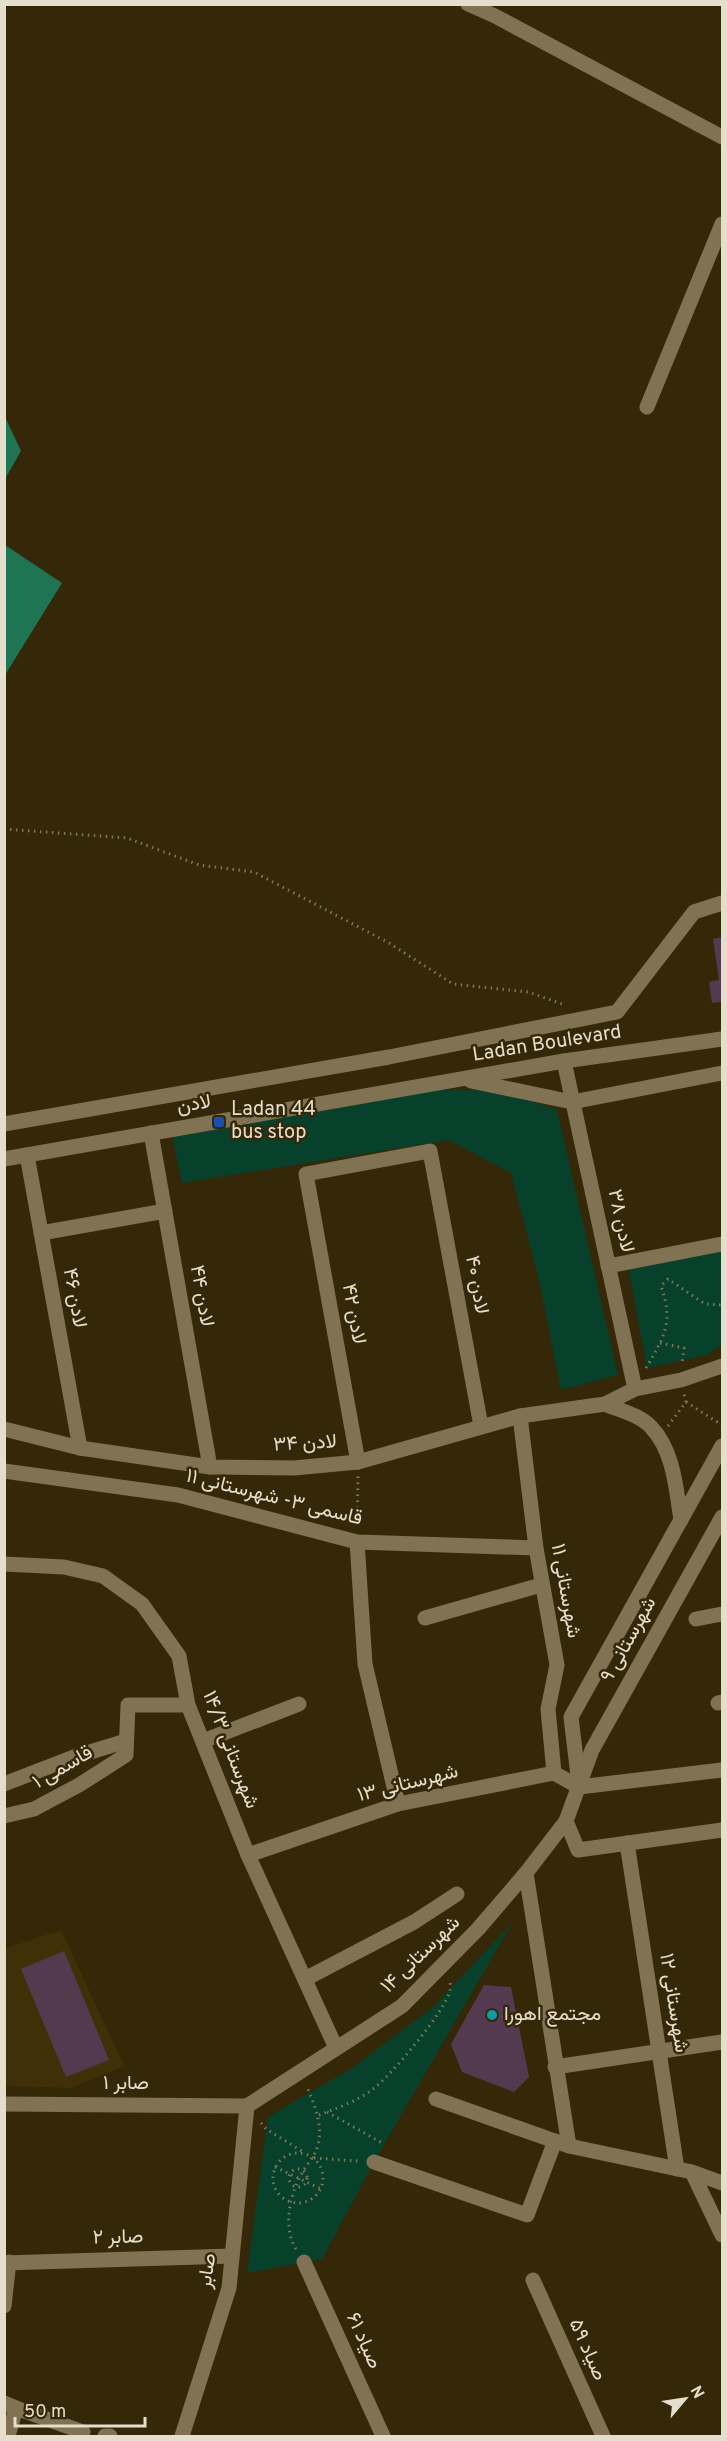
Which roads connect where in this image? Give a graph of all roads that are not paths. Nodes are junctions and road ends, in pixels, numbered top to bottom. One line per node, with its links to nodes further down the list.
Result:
1 (468, 4): 2 (street)
2 (723, 137)
3 (723, 224): 4 (street)
4 (647, 407)
5 (723, 903): 11 (street)
6 (723, 1039): 7 (street, Ladan Boulevard)
7 (564, 1061): 9 (street, Ladan Boulevard); 10 (street, لادن ۳۸)
8 (723, 1073): 10 (street, Ladan Boulevard)
9 (463, 1079): 10 (street, Ladan Boulevard); 12 (street, لادن)
10 (572, 1102): 19 (street, لادن ۳۸)
11 (4, 1124)
12 (151, 1133): 13 (street, لادن); 16 (street, لادن ۴۴)
13 (27, 1155): 14 (street, لادن); 17 (street, لادن ۴۶)
14 (4, 1159)
15 (306, 1174): 24 (street, لادن ۴۰); 28 (street, لادن ۴۲)
16 (165, 1211): 17 (street); 29 (street, لادن ۴۴)
17 (41, 1233): 27 (street, لادن ۴۶)
18 (723, 1244): 19 (street)
19 (608, 1266): 21 (street, لادن ۳۸)
20 (723, 1366): 21 (street)
21 (635, 1389): 22 (street)
22 (605, 1404): 23 (street, لادن ۳۴); 32 (street)
23 (520, 1416): 24 (street, لادن ۳۴); 34 (street, شهرستانی ۱۱)
24 (481, 1426): 28 (street, لادن ۳۴)
25 (4, 1429): 27 (street, لادن ۳۴)
26 (723, 1446): 32 (street)
27 (80, 1448): 29 (street, لادن ۳۴)
28 (358, 1462): 29 (street, لادن ۳۴)
29 (210, 1467)
30 (4, 1471): 33 (street, قاسمی ۳- شهرستانی ۱۱)
31 (723, 1517): 47 (street, شهرستانی ۹)
32 (681, 1520): 47 (street)
33 (357, 1542): 34 (street, قاسمی ۳- شهرستانی ۱۱); 48 (street)
34 (536, 1548): 36 (street, شهرستانی ۱۱)
35 (4, 1564): 41 (street, شهرستانی ۱۴/۳)
36 (541, 1585): 38 (street); 45 (street, شهرستانی ۱۱)
37 (723, 1614): 39 (street)
38 (424, 1618)
39 (696, 1619)
40 (299, 1704): 43 (street)
41 (188, 1705): 42 (street); 43 (street, شهرستانی ۱۴/۳)
42 (126, 1741): 46 (street); 49 (street, قاسمی ۱)
43 (203, 1741): 53 (street, شهرستانی ۱۴/۳)
44 (723, 1770): 47 (street)
45 (554, 1773): 47 (street); 48 (street, شهرستانی ۱۳)
46 (4, 1784)
47 (579, 1787): 50 (street, شهرستانی ۹)
48 (398, 1804): 53 (street, شهرستانی ۱۳)
49 (4, 1816)
50 (566, 1821): 52 (street); 54 (street, شهرستانی ۱۴)
51 (723, 1830): 52 (street)
52 (627, 1843): 59 (street, شهرستانی ۱۲)
53 (248, 1855): 56 (street, شهرستانی ۱۴/۳)
54 (526, 1874): 58 (street, شهرستانی ۱۴); 60 (street)
55 (457, 1894): 56 (street)
56 (305, 1979): 58 (street, شهرستانی ۱۴/۳)
57 (723, 2042): 59 (street)
58 (336, 2048): 63 (street, شهرستانی ۱۴)
59 (659, 2052): 60 (street); 66 (street, شهرستانی ۱۲)
60 (555, 2067): 64 (street)
61 (436, 2099): 64 (street)
62 (4, 2104): 63 (street, صابر ۱)
63 (247, 2106): 69 (street, صابر)
64 (562, 2144): 65 (street); 66 (street)
65 (374, 2162)
66 (685, 2171): 67 (street); 68 (street, شهرستانی ۱۲)
67 (723, 2183)
68 (723, 2235)
69 (232, 2256): 70 (street, صابر ۲); 77 (street, صابر)
70 (7, 2262): 73 (street)
71 (304, 2262): 78 (street, صیاد ۶۱)
72 (533, 2280): 79 (street, صیاد ۵۹)
73 (4, 2306)
74 (10, 2405): 75 (street); 76 (street)
75 (83, 2432)
76 (8, 2436)
77 (182, 2436)
78 (383, 2436)
79 (603, 2436)

